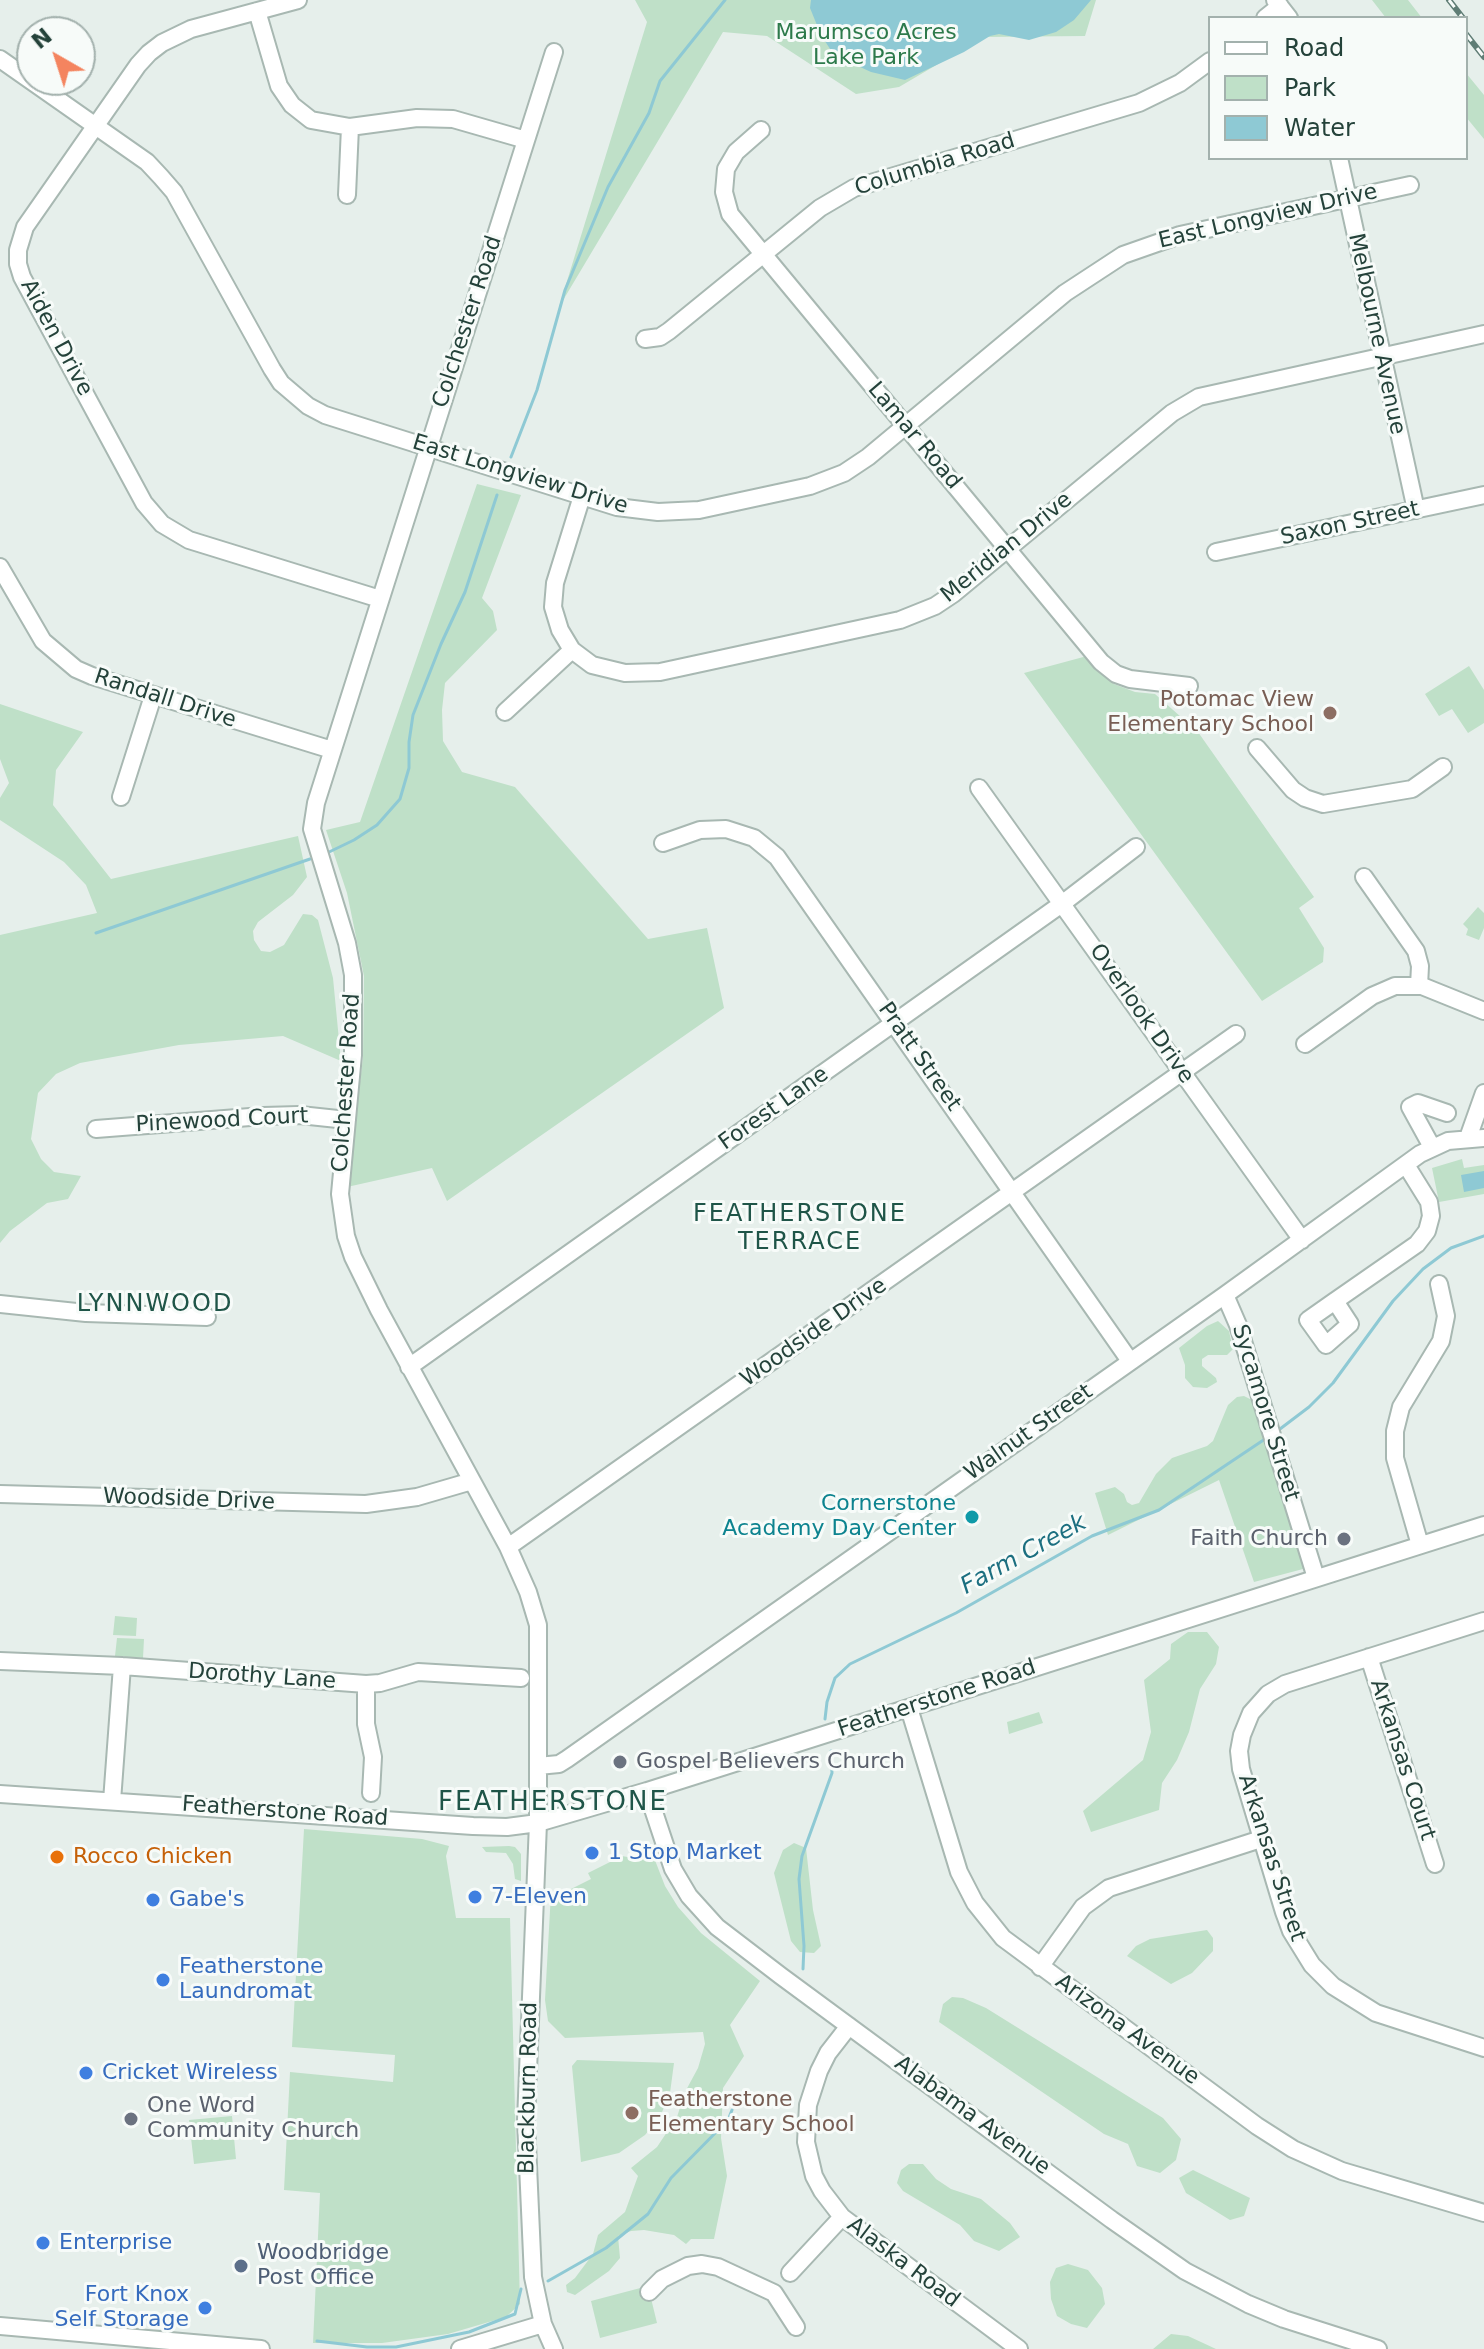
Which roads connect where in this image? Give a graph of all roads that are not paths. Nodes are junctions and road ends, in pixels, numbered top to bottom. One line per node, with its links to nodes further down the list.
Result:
1 (298, 0): 2 (street, Aiden Drive)
2 (257, 11): 6 (street, Aiden Drive); 7 (street)
3 (554, 52): 9 (street, Colchester Road)
4 (0, 59): 6 (street, East Longview Drive)
5 (1208, 62): 14 (street, Columbia Road)
6 (96, 126): 19 (street, East Longview Drive); 26 (street, Aiden Drive)
7 (350, 127): 9 (street); 12 (street)
8 (761, 130): 14 (street, Lamar Road)
9 (526, 140): 19 (street, Colchester Road)
10 (1339, 160): 13 (street, Melbourne Avenue)
11 (1410, 185): 13 (street, East Longview Drive)
12 (347, 195)
13 (1347, 199): 17 (street, Melbourne Avenue); 18 (street, East Longview Drive)
14 (763, 254): 16 (street, Columbia Road); 18 (street, Lamar Road)
15 (1484, 334): 17 (street, Meridian Drive)
16 (645, 339)
17 (1381, 356): 22 (street, Melbourne Avenue); 23 (street, Meridian Drive)
18 (906, 426): 21 (street, East Longview Drive); 23 (street, Lamar Road)
19 (428, 448): 21 (street, East Longview Drive); 26 (street, Colchester Road)
20 (1484, 495): 22 (street, Saxon Street)
21 (582, 496): 27 (street)
22 (1416, 510): 24 (street, Saxon Street)
23 (1008, 549): 27 (street, Meridian Drive); 28 (street, Lamar Road)
24 (1216, 552)
25 (0, 567): 29 (street, Randall Drive)
26 (380, 599): 32 (street, Colchester Road)
27 (572, 650): 30 (street)
28 (1189, 686)
29 (153, 696): 32 (street, Randall Drive); 35 (street)
30 (505, 712)
31 (1257, 748): 33 (street)
32 (332, 750): 48 (street, Colchester Road)
33 (1443, 767)
34 (979, 788): 39 (street, Overlook Drive)
35 (121, 797)
36 (663, 843): 42 (street, Pratt Street)
37 (1136, 847): 39 (street, Forest Lane)
38 (1364, 877): 40 (street)
39 (1063, 903): 42 (street, Forest Lane); 45 (street, Overlook Drive)
40 (1419, 986): 41 (street); 44 (street)
41 (1484, 1011)
42 (895, 1023): 53 (street, Pratt Street); 61 (street, Forest Lane)
43 (1236, 1034): 45 (street, Woodside Drive)
44 (1305, 1044)
45 (1182, 1072): 53 (street, Woodside Drive); 54 (street, Overlook Drive)
46 (1484, 1093): 50 (street)
47 (1447, 1113): 51 (street)
48 (347, 1120): 49 (street, Pinewood Court); 61 (street, Colchester Road)
49 (96, 1129)
50 (1476, 1138): 51 (street, Walnut Street)
51 (1432, 1147): 52 (street, Walnut Street)
52 (1406, 1165): 54 (street, Walnut Street); 57 (street)
53 (1013, 1192): 60 (street, Pratt Street); 66 (street, Woodside Drive)
54 (1302, 1240): 56 (street, Walnut Street)
55 (1439, 1284): 65 (street)
56 (1225, 1295): 60 (street, Walnut Street); 67 (street, Sycamore Street)
57 (1335, 1301)
58 (0, 1304): 59 (street)
59 (207, 1317)
60 (1130, 1361): 75 (street, Walnut Street)
61 (409, 1367): 62 (street, Colchester Road)
62 (472, 1481): 63 (street, Woodside Drive); 66 (street, Colchester Road)
63 (0, 1494)
64 (1484, 1525): 65 (street, Featherstone Road)
65 (1420, 1545): 67 (street, Featherstone Road)
66 (508, 1547): 75 (street, Colchester Road)
67 (1316, 1578): 74 (street, Featherstone Road)
68 (1484, 1621): 69 (street, Arkansas Street)
69 (1369, 1657): 81 (street, Arkansas Street); 82 (street, Arkansas Court)
70 (0, 1661): 71 (street, Dorothy Lane)
71 (127, 1667): 73 (street, Dorothy Lane); 79 (street)
72 (521, 1678): 73 (street, Dorothy Lane)
73 (366, 1684): 77 (street)
74 (909, 1708): 76 (street, Featherstone Road); 83 (street, Arizona Avenue)
75 (538, 1766): 80 (street, Colchester Road)
76 (647, 1791): 80 (street, Featherstone Road); 84 (street, Alabama Avenue)
77 (371, 1793)
78 (0, 1794): 79 (street, Featherstone Road)
79 (118, 1801): 80 (street, Featherstone Road)
80 (538, 1823): 90 (street, Blackburn Road)
81 (1261, 1839): 83 (street); 85 (street, Arkansas Street)
82 (1435, 1864)
83 (1040, 1967): 86 (street, Arizona Avenue)
84 (849, 2026): 87 (street, Alaska Road); 97 (street, Alabama Avenue)
85 (1484, 2048)
86 (1484, 2213)
87 (842, 2217): 88 (street); 96 (street, Alaska Road)
88 (790, 2273)
89 (649, 2292): 92 (street)
90 (543, 2324): 94 (street); 95 (street, Blackburn Road)
91 (0, 2326): 93 (street)
92 (796, 2327)
93 (261, 2349)
94 (460, 2349)
95 (554, 2349)
96 (1019, 2349)
97 (1378, 2349)

